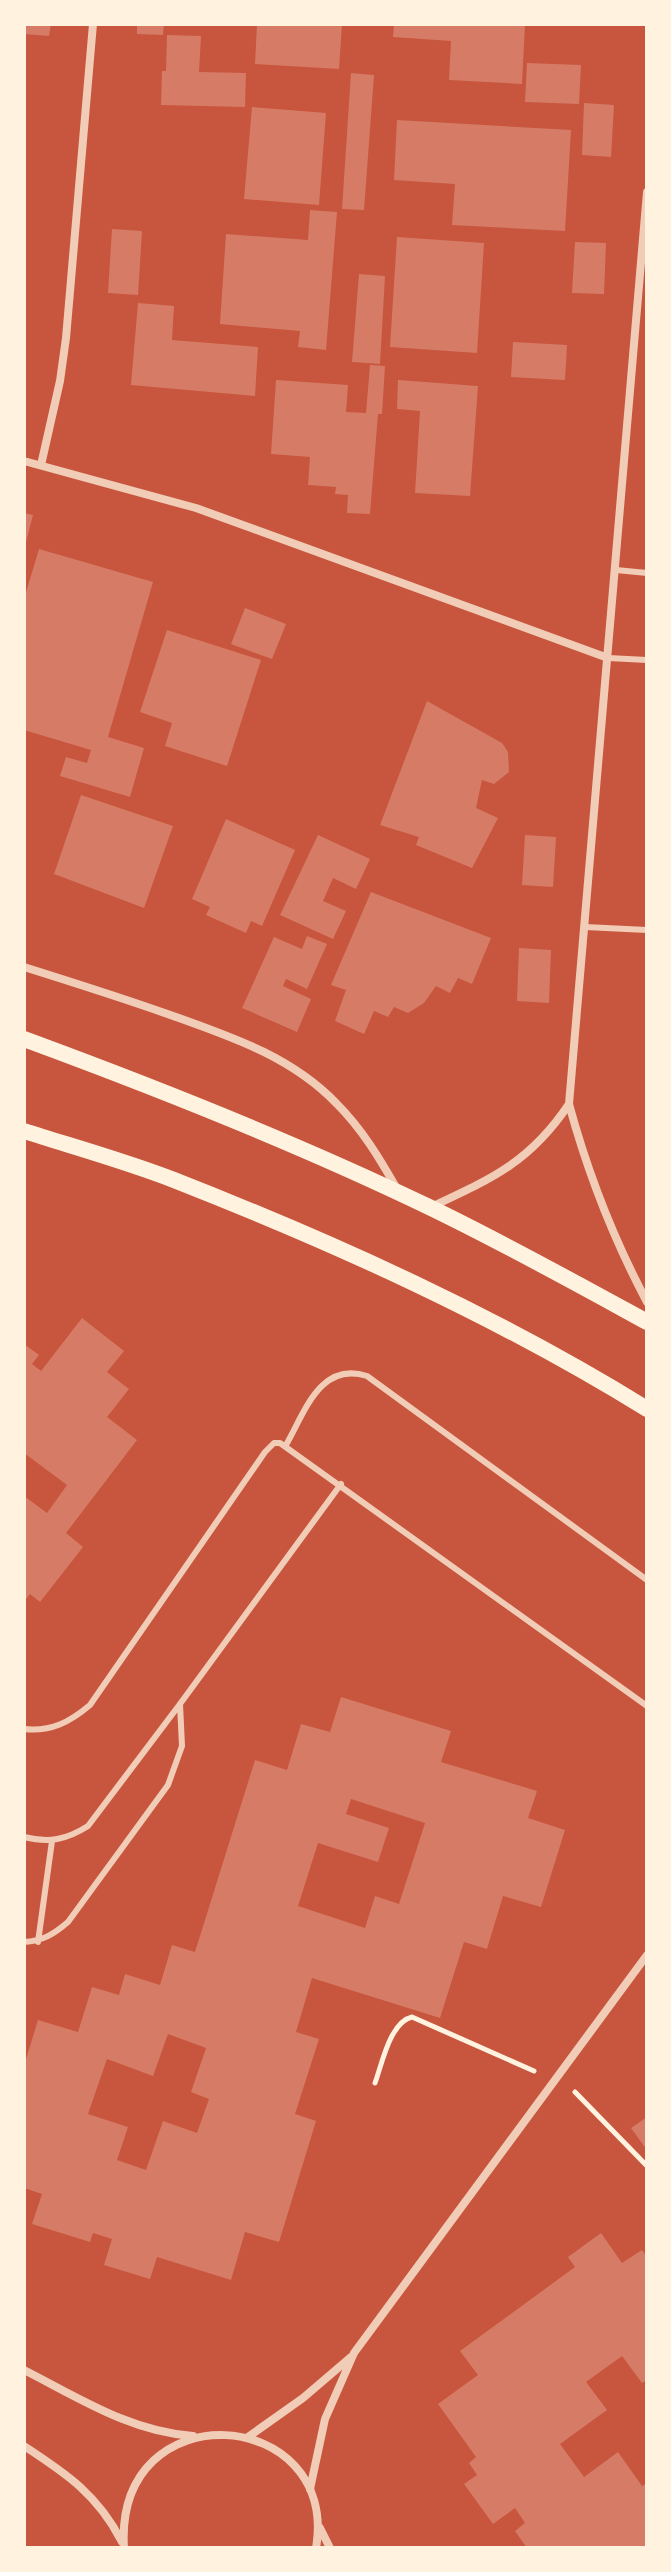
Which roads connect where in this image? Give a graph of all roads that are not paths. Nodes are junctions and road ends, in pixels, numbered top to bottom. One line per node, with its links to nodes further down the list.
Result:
1 (93, 24): 4 (street)
2 (647, 192): 5 (street)
3 (24, 461): 4 (street)
4 (41, 465): 7 (street)
5 (616, 570): 6 (lane); 7 (street)
6 (647, 573)
7 (608, 658): 8 (lane); 9 (street)
8 (647, 660)
9 (585, 927): 10 (lane); 13 (street)
10 (647, 930)
11 (24, 967): 15 (street)
12 (24, 1039): 15 (main road)
13 (569, 1104): 16 (street); 17 (street)
14 (24, 1131): 19 (main road)
15 (400, 1193): 16 (main road)
16 (429, 1207): 18 (main road)
17 (647, 1302)
18 (647, 1322)
19 (647, 1409)
20 (286, 1445): 21 (lane); 22 (lane); 25 (lane)
21 (341, 1484): 23 (lane); 24 (lane)
22 (647, 1580)
23 (180, 1704): 27 (lane); 29 (lane)
24 (647, 1706)
25 (24, 1729)
26 (24, 1837): 27 (lane)
27 (52, 1841): 29 (lane)
28 (24, 1942): 29 (lane)
29 (38, 1942)
30 (647, 1955): 31 (street)
31 (354, 2353): 34 (street); 36 (street)
32 (24, 2370): 33 (street)
33 (198, 2436): 34 (street); 38 (street)
34 (248, 2437): 36 (street)
35 (24, 2446): 38 (street)
36 (310, 2489): 37 (street)
37 (320, 2528): 39 (street); 40 (street)
38 (124, 2546)
39 (316, 2548)
40 (330, 2548)

